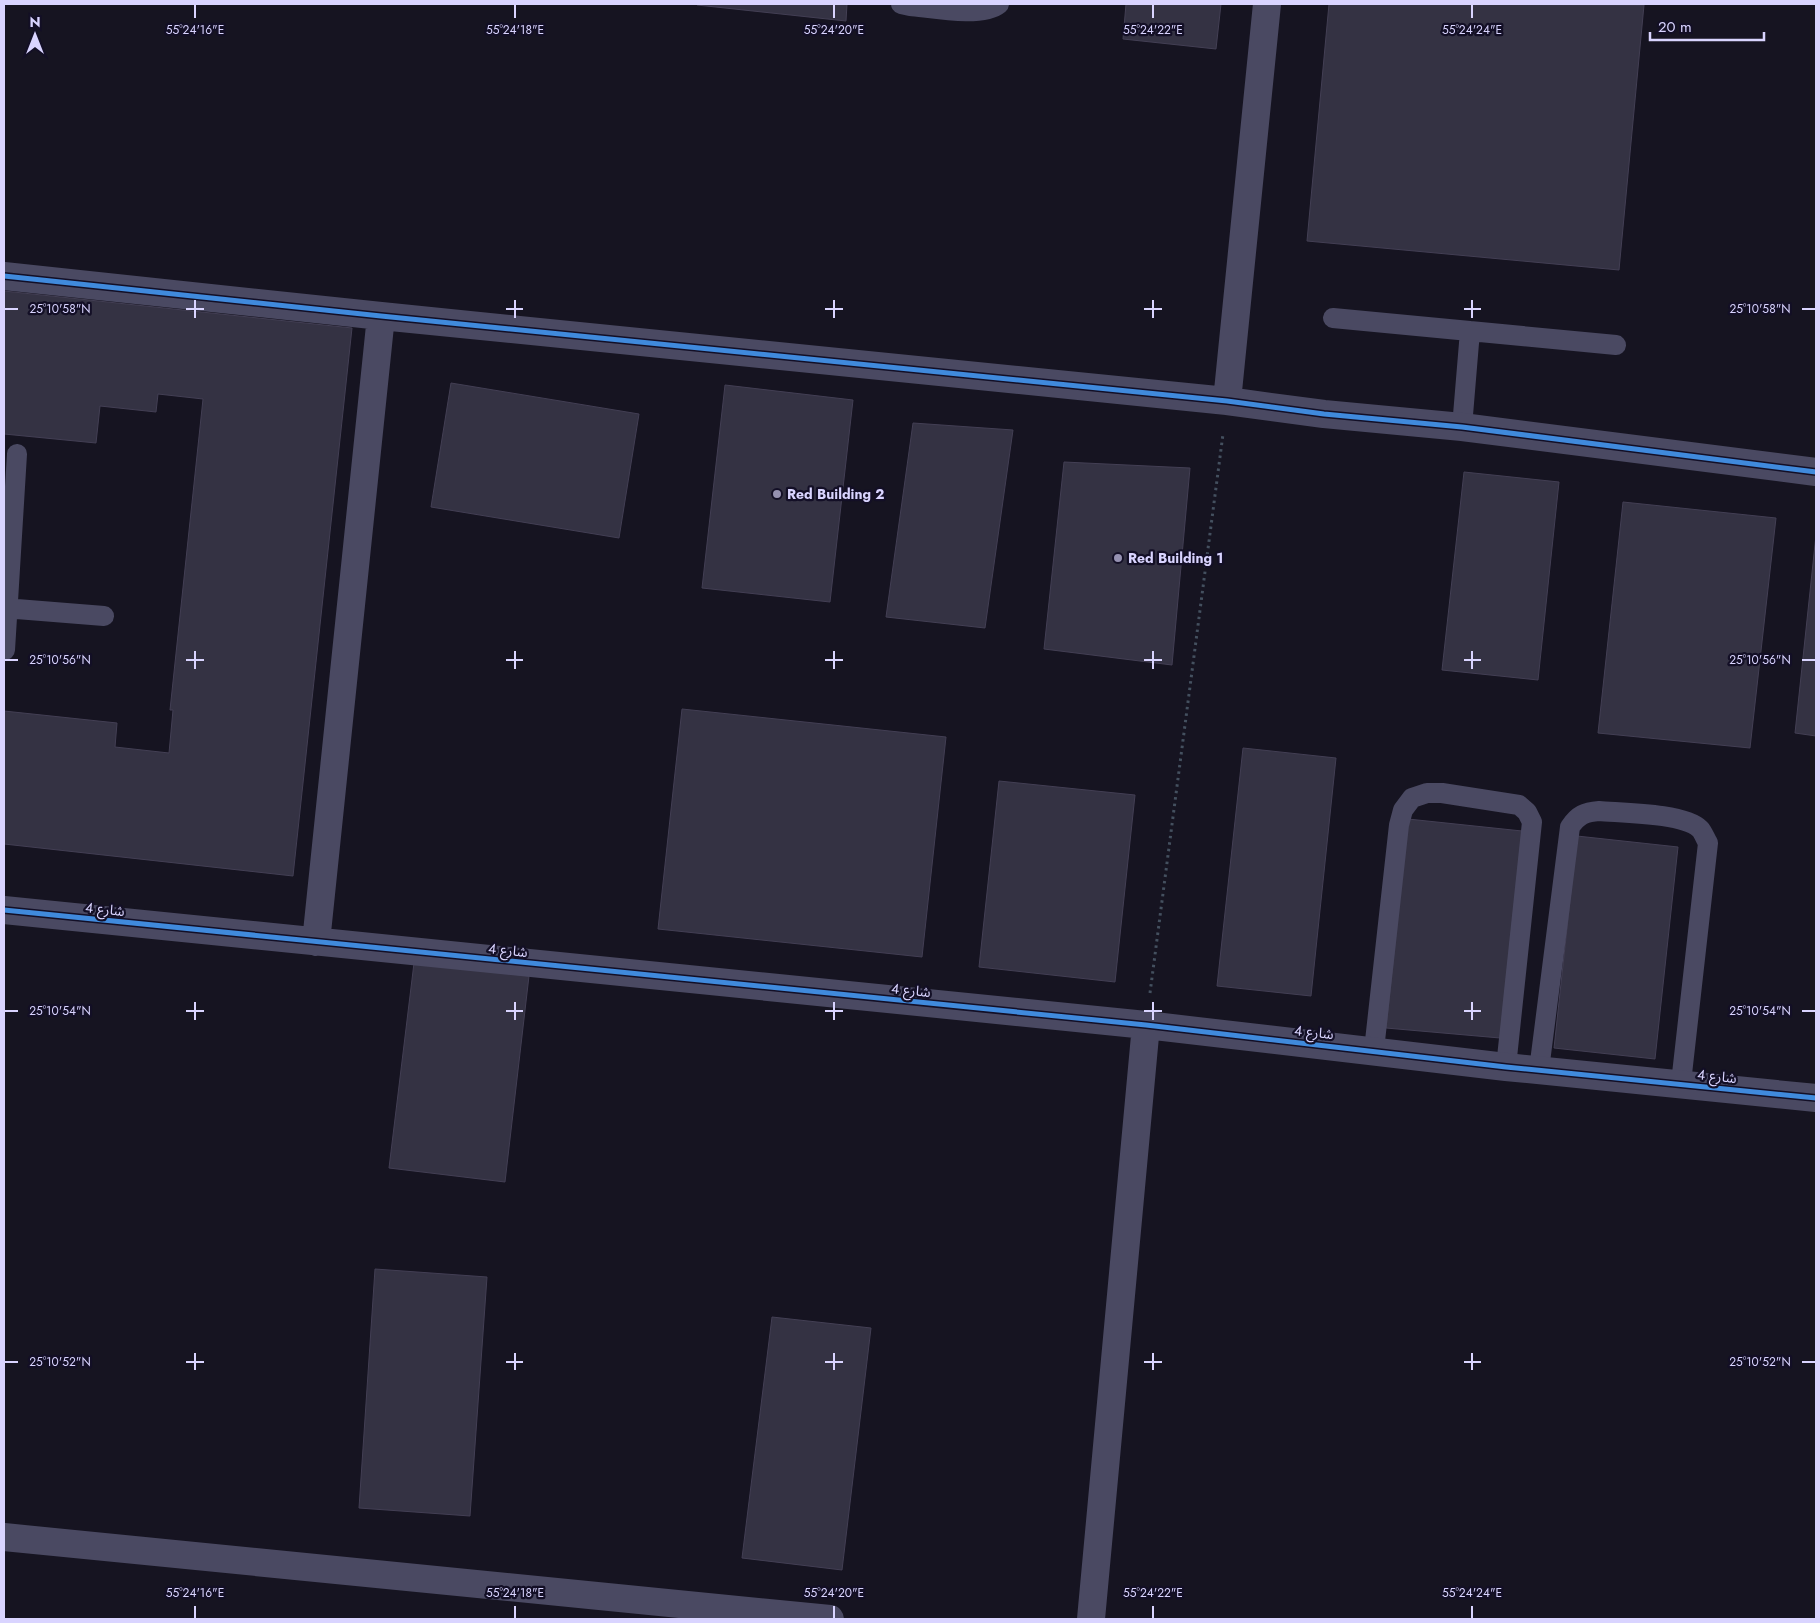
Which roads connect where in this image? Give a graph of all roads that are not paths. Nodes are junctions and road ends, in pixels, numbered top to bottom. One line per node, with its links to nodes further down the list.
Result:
1 (901, 4): 2 (lane)
2 (999, 4)
3 (1267, 4): 9 (street)
4 (4, 276): 5 (street)
5 (381, 316): 9 (street); 17 (street)
6 (1333, 318): 7 (lane)
7 (1470, 331): 8 (lane); 10 (lane)
8 (1616, 345)
9 (1227, 401): 10 (street)
10 (1462, 427): 12 (street)
11 (17, 454): 13 (lane)
12 (1816, 472)
13 (6, 608): 14 (lane); 15 (lane)
14 (104, 616)
15 (5, 650)
16 (4, 910): 17 (street, شارع 4)
17 (316, 942): 18 (street, شارع 4)
18 (1146, 1024): 19 (street, شارع 4); 26 (street)
19 (1374, 1050): 20 (street, شارع 4); 20 (lane)
20 (1506, 1067): 21 (street, شارع 4)
21 (1539, 1070): 22 (street, شارع 4); 22 (lane)
22 (1681, 1083): 23 (street, شارع 4)
23 (1816, 1098)
24 (4, 1538): 25 (street)
25 (830, 1619)
26 (1090, 1619)

